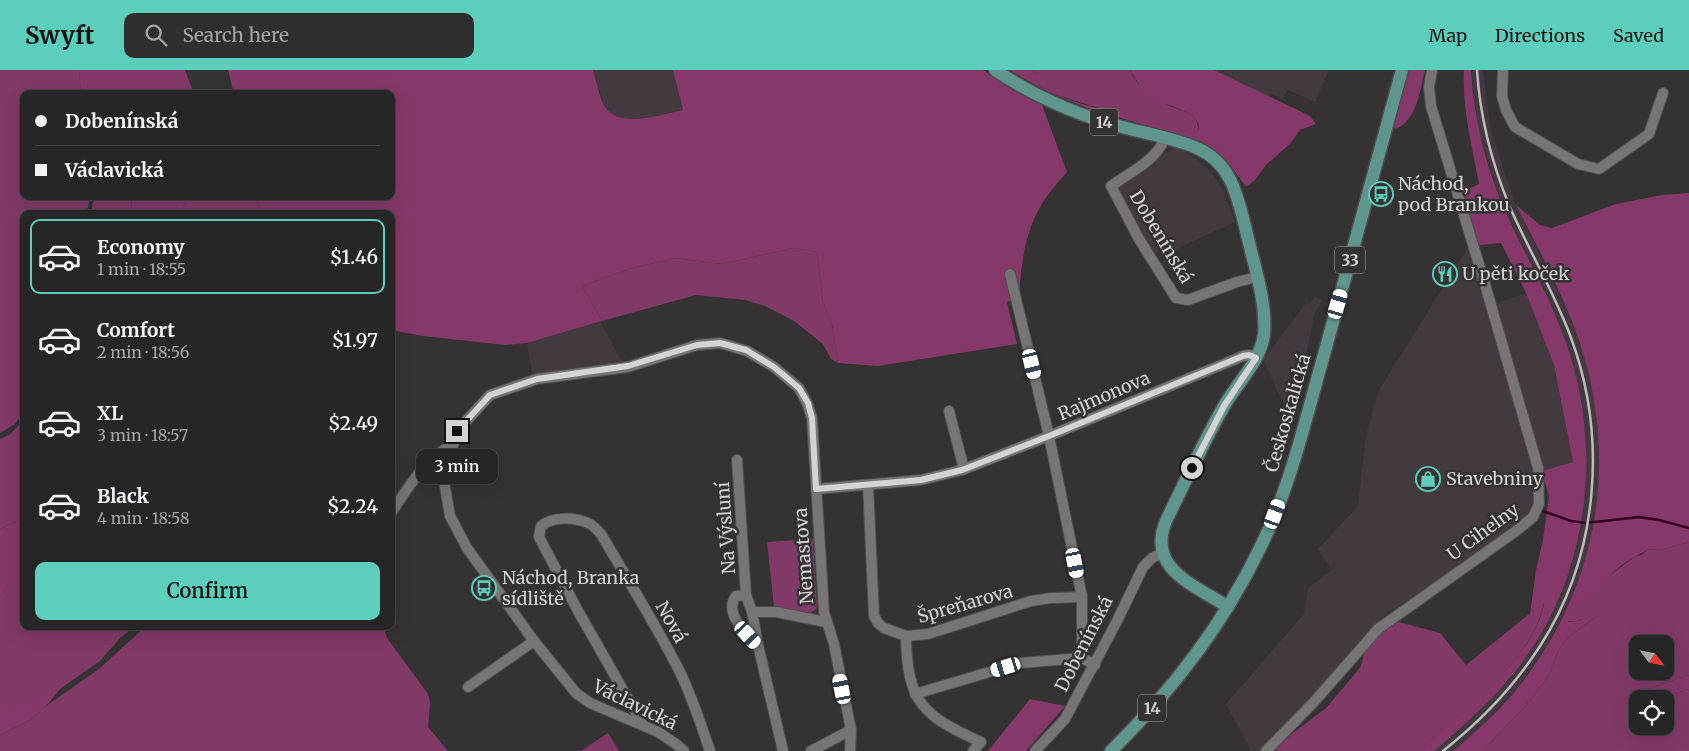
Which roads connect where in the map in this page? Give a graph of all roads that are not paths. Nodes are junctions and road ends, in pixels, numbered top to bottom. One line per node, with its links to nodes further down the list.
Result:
1 (995, 70): 6 (main road, 14)
2 (1402, 70): 22 (main road, Českoskalická / 33)
3 (1432, 70): 42 (street, U Cihelny)
4 (1503, 70): 5 (street)
5 (1663, 93)
6 (1165, 138): 8 (main road, 14); 8 (street, Dobenínská)
7 (1010, 274): 12 (street)
8 (1256, 277): 9 (main road, 14)
9 (1256, 358): 12 (street, Rajmonova); 19 (main road, 14)
10 (607, 370): 13 (street, Václavická); 17 (street, Nemastova)
11 (949, 411): 15 (street)
12 (1049, 436): 15 (street, Rajmonova); 21 (street)
13 (453, 444): 18 (street, Václavická); 26 (street, Václavická)
14 (737, 460): 20 (street, Na Výsluní)
15 (964, 469): 16 (street, Rajmonova)
16 (868, 486): 17 (street, Rajmonova); 25 (street, Špreňarova)
17 (816, 489): 24 (street, Nemastova)
18 (395, 508)
19 (1162, 553): 22 (main road); 29 (street, Dobenínská)
20 (746, 595): 23 (street, Na Výsluní); 27 (street, Na Výsluní)
21 (1082, 596): 25 (street, Špreňarova); 28 (street)
22 (1228, 607): 41 (main road, Českoskalická / 14)
23 (752, 612): 24 (street); 27 (street, Na Výsluní)
24 (826, 622): 33 (street, Nemastova)
25 (906, 636): 31 (street)
26 (534, 641): 30 (street); 32 (street, Václavická)
27 (758, 645): 36 (street, Na Výsluní)
28 (1082, 658): 29 (street); 31 (street)
29 (1094, 665): 40 (street, Dobenínská)
30 (468, 687)
31 (915, 694): 39 (street)
32 (643, 725): 34 (street, Václavická); 35 (street, Nová)
33 (851, 730): 37 (street); 38 (street, Nemastova)
34 (684, 751)
35 (710, 751)
36 (783, 751)
37 (811, 751)
38 (850, 751)
39 (973, 751)
40 (1035, 751)
41 (1111, 751)
42 (1266, 751)

